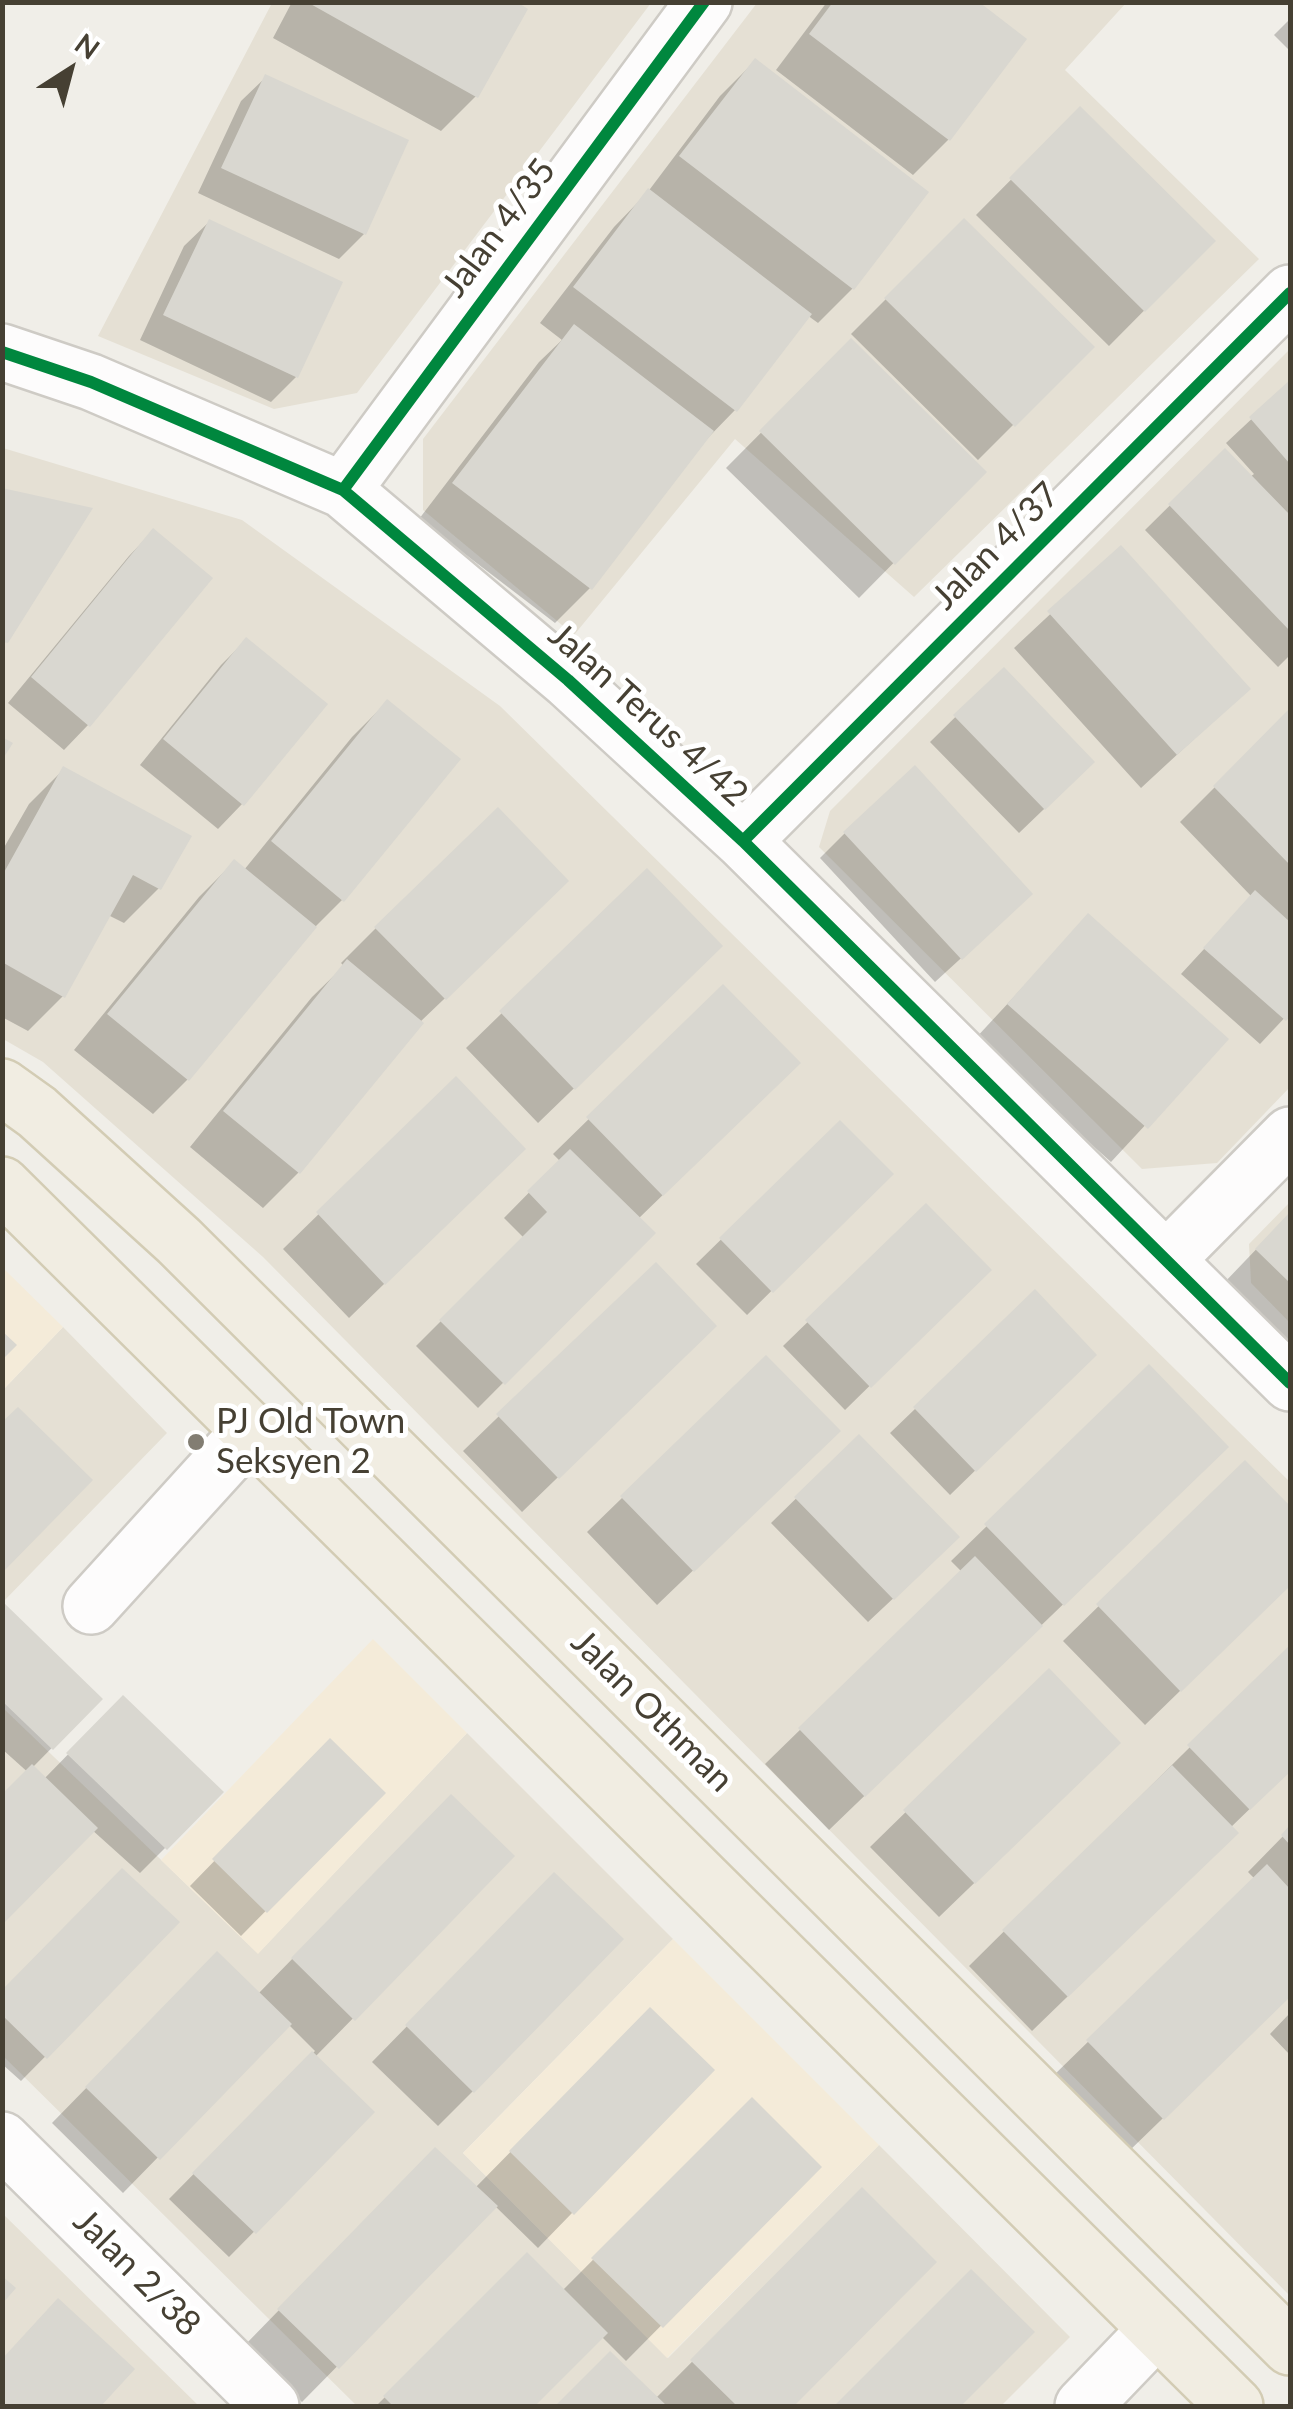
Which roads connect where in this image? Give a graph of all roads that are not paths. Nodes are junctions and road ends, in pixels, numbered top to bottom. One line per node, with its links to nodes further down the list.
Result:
1 (704, 2): 4 (street, Jalan 4/35)
2 (1290, 292): 5 (street, Jalan 4/37)
3 (2, 352): 4 (street, Jalan Terus 4/42)
4 (343, 490): 5 (street, Jalan Terus 4/42)
5 (743, 841): 9 (street, Jalan Terus 4/42)
6 (2, 1087): 15 (main road, Jalan Othman)
7 (1290, 1135): 9 (street)
8 (2, 1185): 11 (main road)
9 (1167, 1259): 10 (street, Jalan Terus 4/42)
10 (1290, 1383)
11 (252, 1430): 12 (street); 14 (main road)
12 (90, 1606)
13 (2, 2140): 16 (street, Jalan 2/38)
14 (1157, 2329): 17 (street); 18 (main road)
15 (1290, 2347)
16 (272, 2406)
17 (1083, 2406)
18 (1235, 2406)

